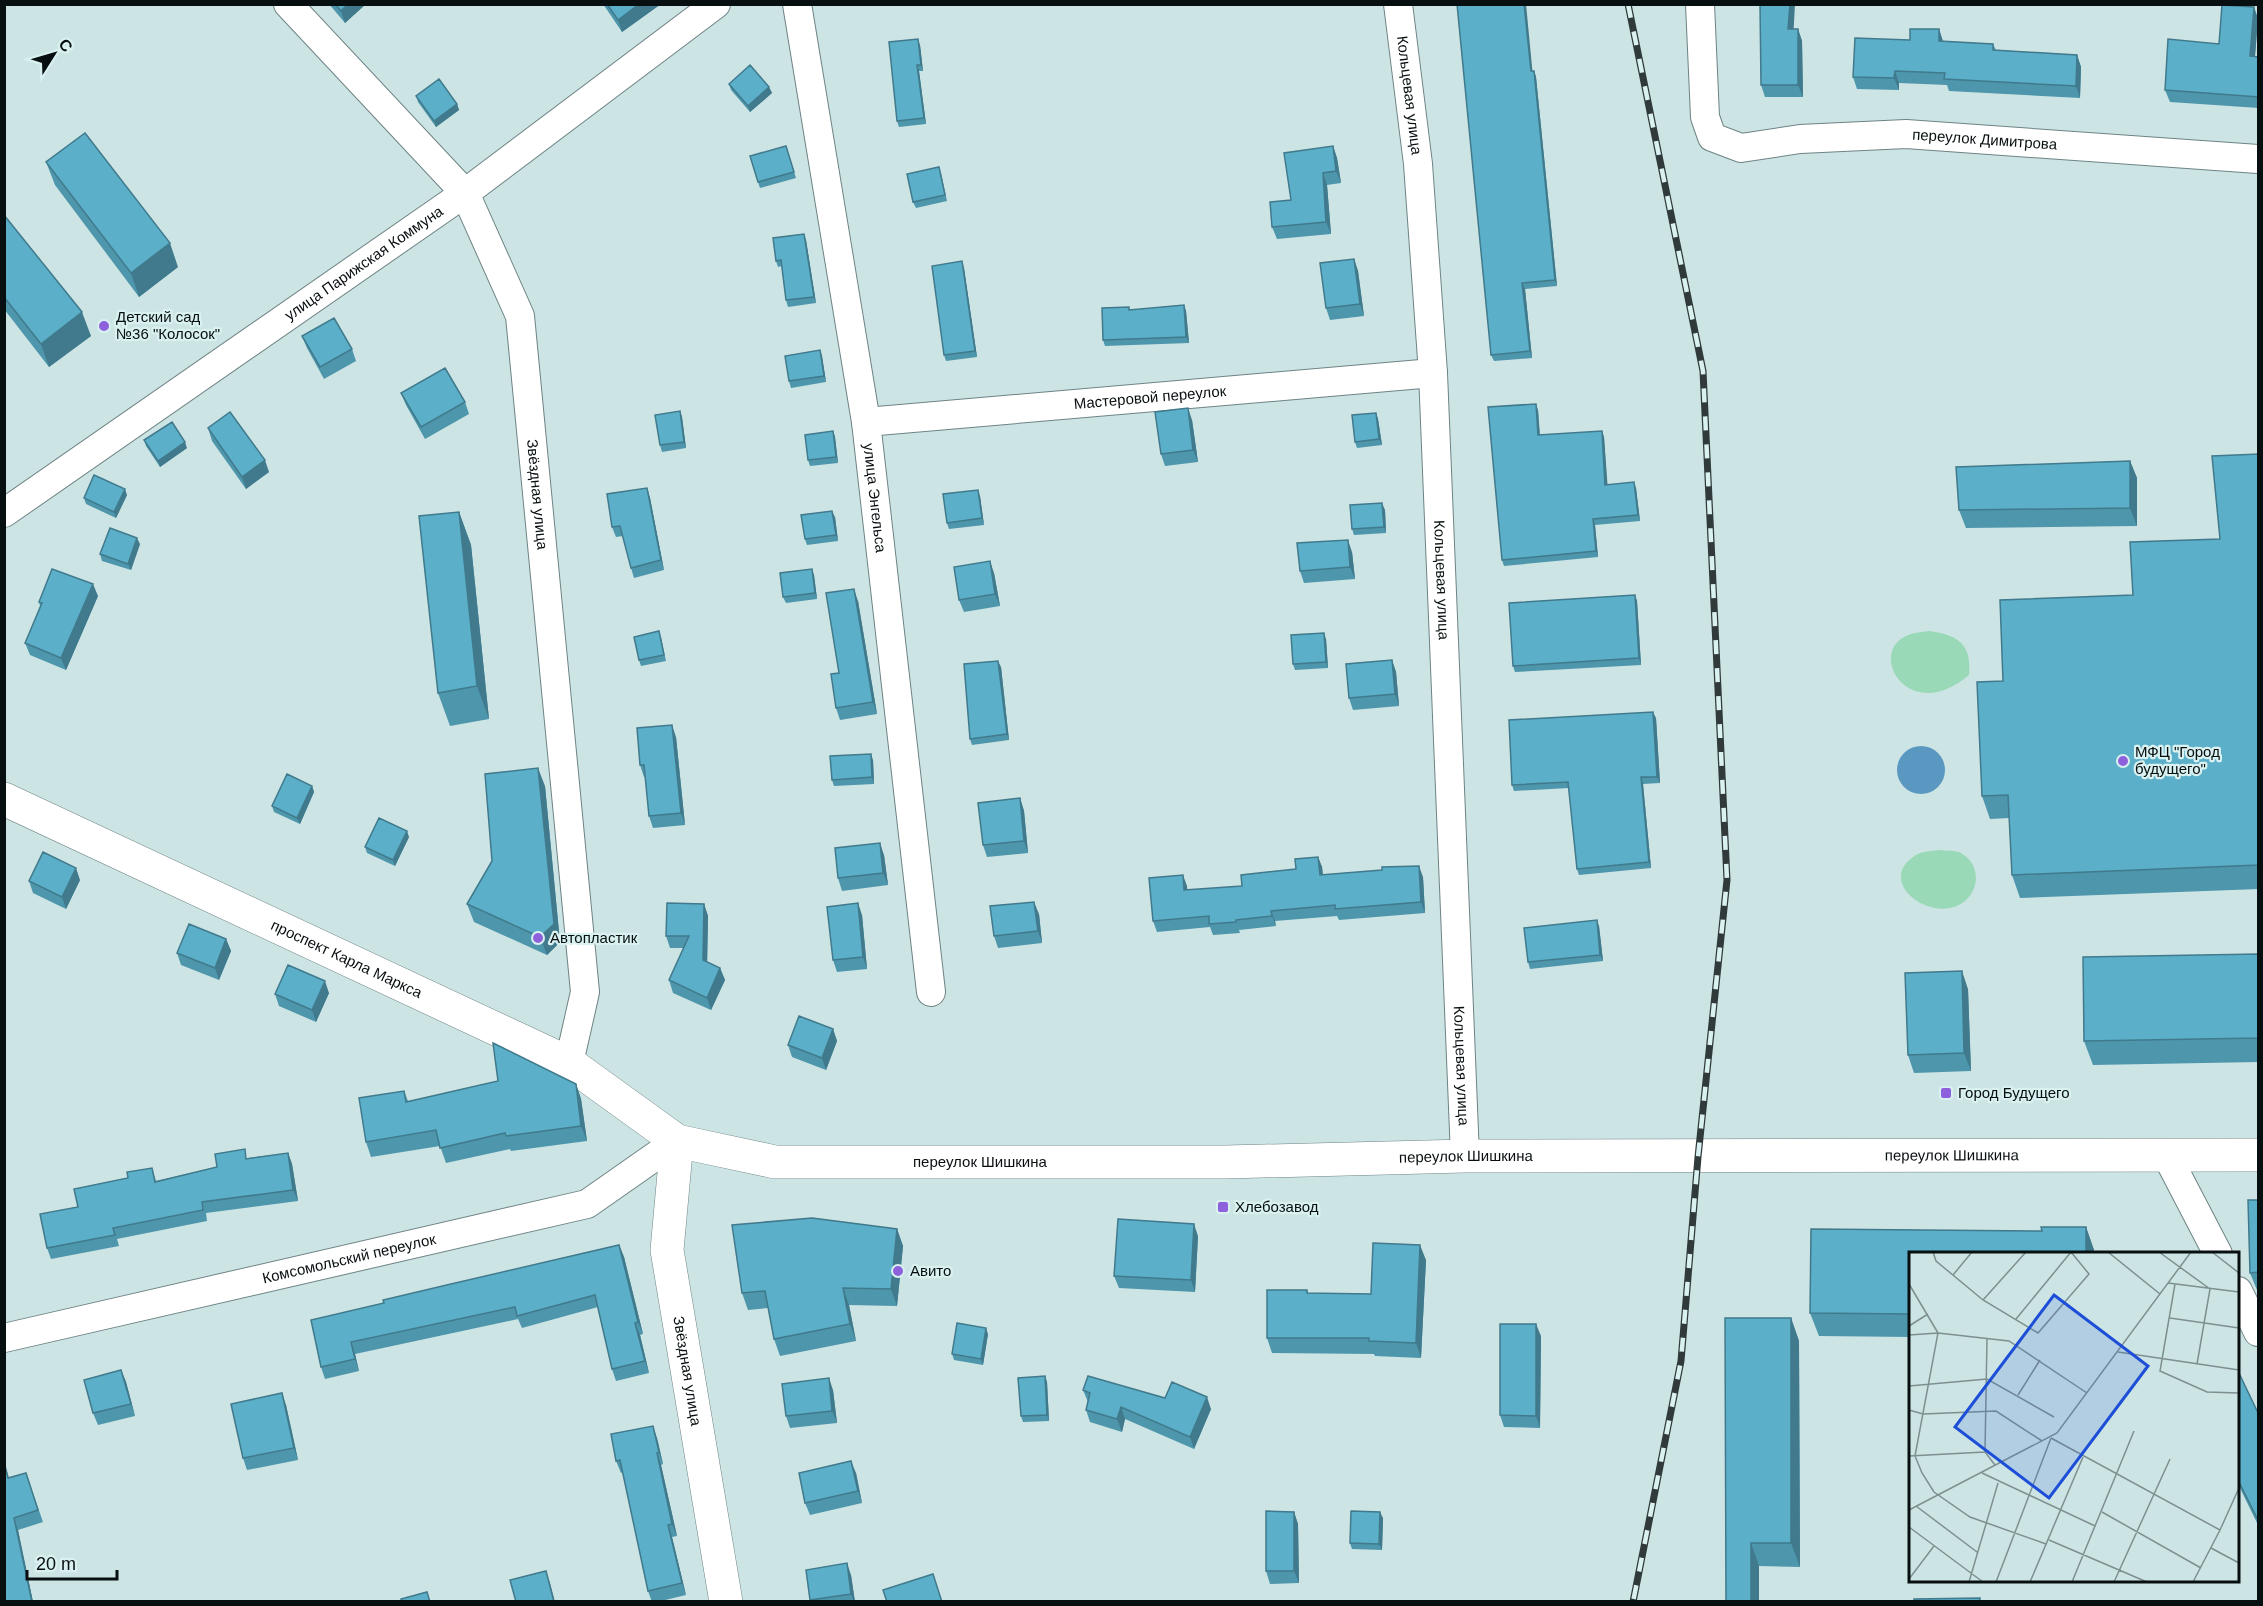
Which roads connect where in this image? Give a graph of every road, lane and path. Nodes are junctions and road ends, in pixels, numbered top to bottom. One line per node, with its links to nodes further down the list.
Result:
1 (288, 4): 7 (street, Звёздная улица)
2 (716, 4): 7 (street, улица Парижская Коммуна)
3 (797, 4): 9 (street, улица Энгельса)
4 (1398, 4): 8 (street, Кольцевая улица)
5 (1700, 4): 6 (street, переулок Димитрова)
6 (2259, 159)
7 (465, 194): 10 (street, улица Парижская Коммуна); 13 (street, Звёздная улица)
8 (1434, 373): 9 (street, Мастеровой переулок); 16 (street, Кольцевая улица)
9 (866, 422): 12 (street, улица Энгельса)
10 (4, 513)
11 (4, 799): 13 (main road, проспект Карла Маркса)
12 (931, 992)
13 (569, 1063): 14 (main road, проспект Карла Маркса)
14 (677, 1141): 16 (main road, переулок Шишкина); 21 (street, Комсомольский переулок); 22 (main road, Звёздная улица)
15 (2259, 1155): 17 (main road, переулок Шишкина)
16 (1465, 1156): 17 (main road, переулок Шишкина)
17 (2167, 1156): 18 (street)
18 (2217, 1252)
19 (2239, 1294): 20 (street)
20 (2259, 1332)
21 (4, 1338)
22 (726, 1602)

